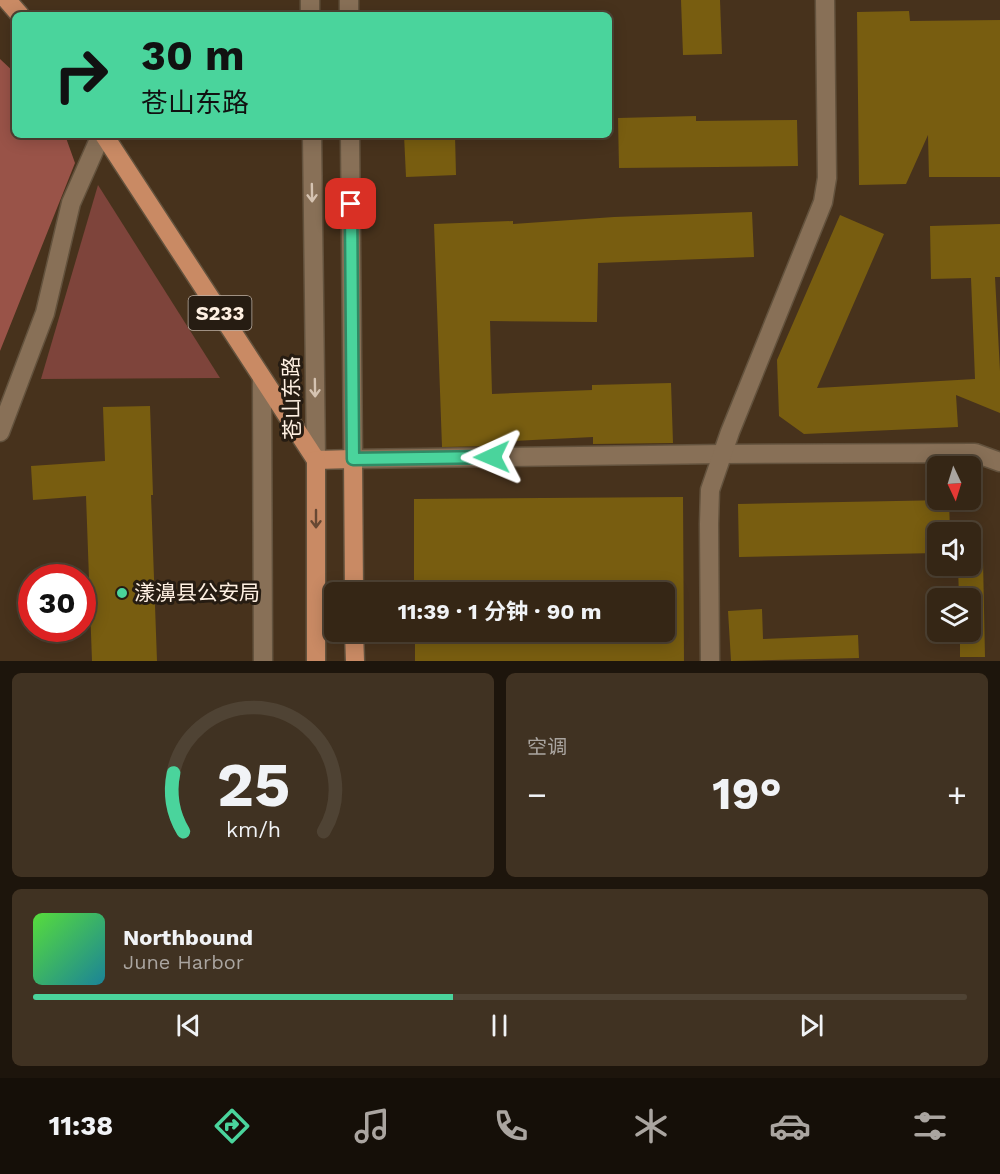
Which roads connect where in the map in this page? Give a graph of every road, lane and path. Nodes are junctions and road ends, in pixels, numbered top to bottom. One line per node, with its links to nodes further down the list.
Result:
1 (7, 0): 3 (main road)
2 (825, 0): 10 (street)
3 (17, 12)
4 (101, 138): 9 (street)
5 (104, 138): 8 (main road, S233)
6 (312, 138): 12 (street, 苍山东路, one-way to 12)
7 (350, 138): 11 (street)
8 (262, 378): 12 (main road, S233); 16 (street)
9 (0, 432)
10 (722, 454): 11 (street); 13 (street); 19 (street)
11 (353, 459): 12 (main road); 14 (main road)
12 (316, 460): 17 (main road, 苍山东路, one-way to 17)
13 (1000, 462)
14 (354, 582)
15 (354, 642): 18 (main road)
16 (263, 661)
17 (316, 661)
18 (355, 661)
19 (710, 661)

